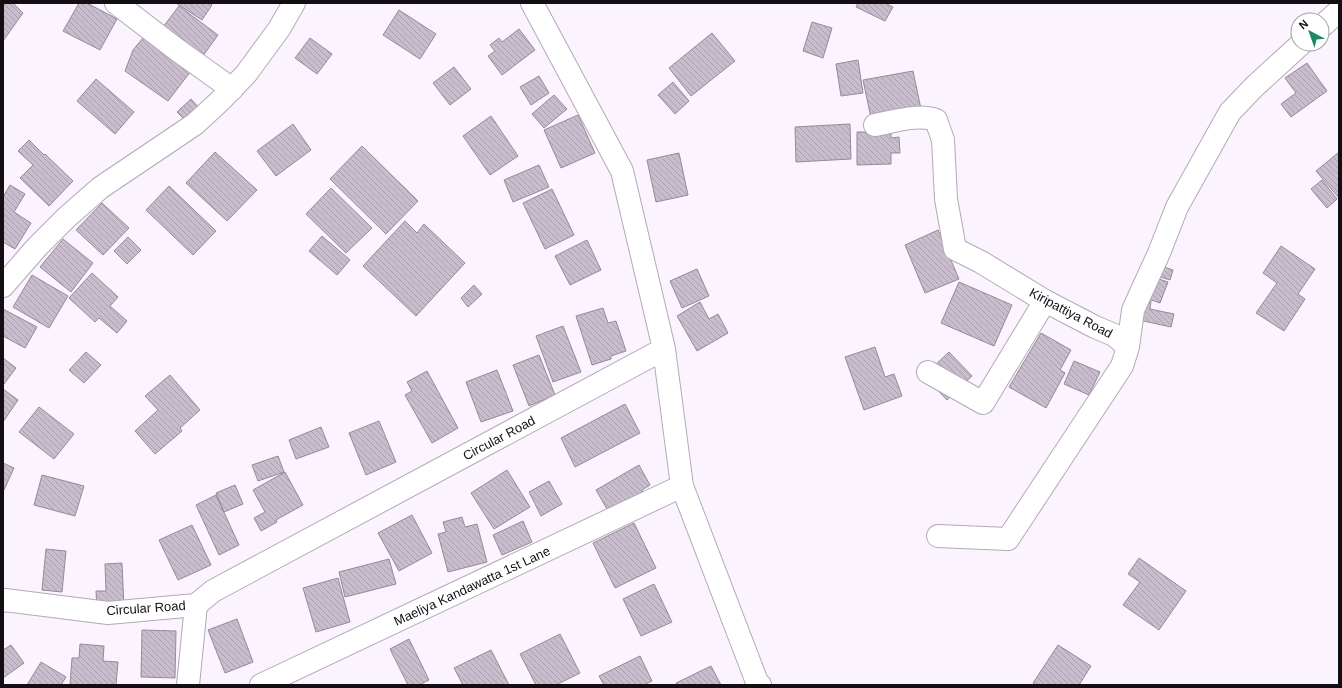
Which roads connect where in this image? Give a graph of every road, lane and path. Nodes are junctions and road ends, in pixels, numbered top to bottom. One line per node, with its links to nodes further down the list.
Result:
1 (116, 3): 7 (street)
2 (294, 3): 7 (street)
3 (532, 3): 12 (street)
4 (1339, 11): 5 (street)
5 (1330, 19)
6 (1292, 52): 11 (street, Kiripattiya Road)
7 (232, 89): 9 (street)
8 (875, 125): 10 (street, Kiripattiya Road)
9 (3, 286)
10 (1045, 301): 11 (street, Kiripattiya Road); 13 (street)
11 (1128, 347): 15 (street)
12 (664, 349): 14 (street); 17 (street, Circular Road)
13 (928, 372)
14 (682, 486): 18 (street); 20 (street, Maeliya Kandawatta 1st Lane)
15 (938, 536)
16 (3, 601): 17 (street, Circular Road)
17 (196, 605): 19 (street)
18 (756, 684)
19 (188, 685)
20 (261, 685)

